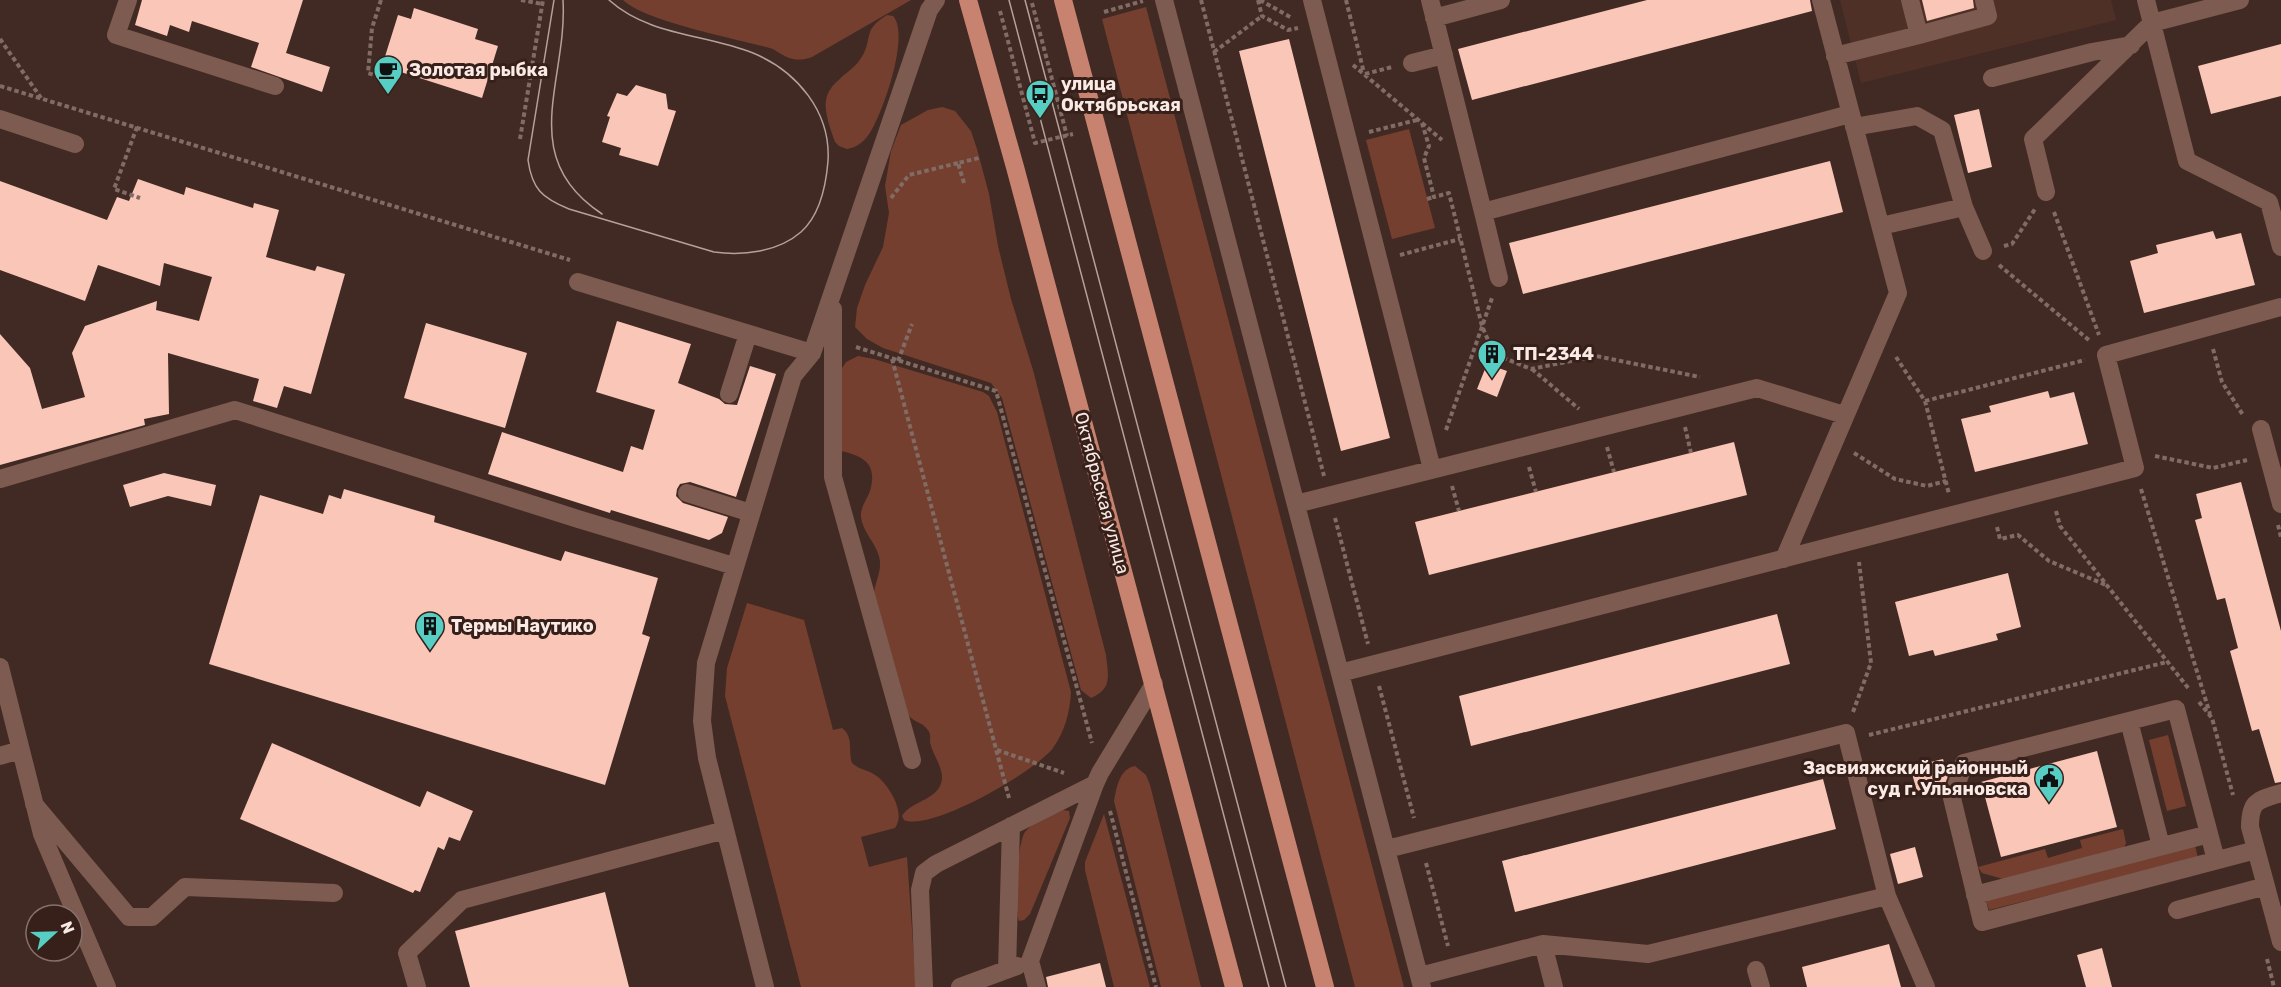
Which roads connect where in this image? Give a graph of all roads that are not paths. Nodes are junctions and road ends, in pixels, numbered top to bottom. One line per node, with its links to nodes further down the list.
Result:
1 (128, 0): 22 (street)
2 (936, 0): 35 (street)
3 (968, 0): 52 (main road, Октябрьская улица)
4 (1063, 0): 84 (main road)
5 (1164, 0): 45 (street)
6 (1312, 0): 42 (street)
7 (1430, 0): 14 (street)
8 (1502, 0): 14 (street)
9 (1821, 0): 19 (street)
10 (1910, 0): 16 (street)
11 (1984, 0): 16 (street)
12 (2146, 0): 15 (street)
13 (2240, 0): 15 (street)
14 (1434, 18): 18 (street)
15 (2152, 23): 17 (street); 27 (street)
16 (1919, 35): 19 (street)
17 (2131, 45): 21 (street); 26 (street)
18 (1444, 55): 20 (street); 29 (street)
19 (1835, 56): 24 (street)
20 (1412, 63)
21 (1992, 78)
22 (275, 86)
23 (0, 119): 25 (street)
24 (1852, 121): 28 (street); 29 (street); 30 (street)
25 (75, 144)
26 (2046, 192)
27 (2275, 205): 31 (street)
28 (1964, 207): 30 (street); 32 (street)
29 (1483, 212): 33 (street)
30 (1881, 226): 40 (street)
31 (2281, 247)
32 (1983, 251)
33 (1499, 278)
34 (578, 282): 37 (street)
35 (833, 292): 38 (street); 56 (street)
36 (2281, 307): 48 (street)
37 (748, 334): 38 (street); 39 (street)
38 (812, 353): 47 (street)
39 (729, 394)
40 (1844, 415): 42 (street); 48 (street)
41 (2253, 425): 46 (street)
42 (1432, 469): 45 (street)
43 (0, 479): 49 (street)
44 (687, 493): 47 (street)
45 (1296, 504): 51 (street)
46 (2281, 504)
47 (751, 513): 49 (street)
48 (1784, 559): 51 (street)
49 (734, 566): 61 (street)
50 (0, 667): 54 (street)
51 (1340, 673): 64 (street)
52 (1154, 684): 57 (street); 83 (main road, Октябрьская улица)
53 (2129, 721): 62 (street); 63 (street); 69 (street)
54 (20, 750): 55 (street); 59 (street)
55 (0, 756)
56 (912, 760)
57 (1097, 779): 60 (street); 74 (street)
58 (2281, 793): 65 (street)
59 (34, 804): 68 (street); 77 (street)
60 (1011, 826): 75 (street); 80 (street)
61 (725, 830): 78 (street); 79 (street)
62 (2209, 834): 63 (street); 66 (street)
63 (2161, 846): 69 (street)
64 (1387, 849): 70 (street); 76 (street)
65 (2256, 850): 66 (street); 67 (street)
66 (2216, 861): 69 (street)
67 (2266, 886): 71 (street); 72 (street)
68 (334, 893)
69 (1975, 895)
70 (1887, 897): 73 (street); 86 (street)
71 (2177, 910)
72 (2281, 942)
73 (1543, 944): 76 (street); 85 (street)
74 (1030, 961): 75 (street); 82 (street)
75 (1007, 970): 81 (street)
76 (1421, 982)
77 (107, 987)
78 (417, 987)
79 (765, 987)
80 (924, 987)
81 (960, 987)
82 (1037, 987)
83 (1234, 987)
84 (1325, 987)
85 (1554, 987)
86 (1926, 987)

